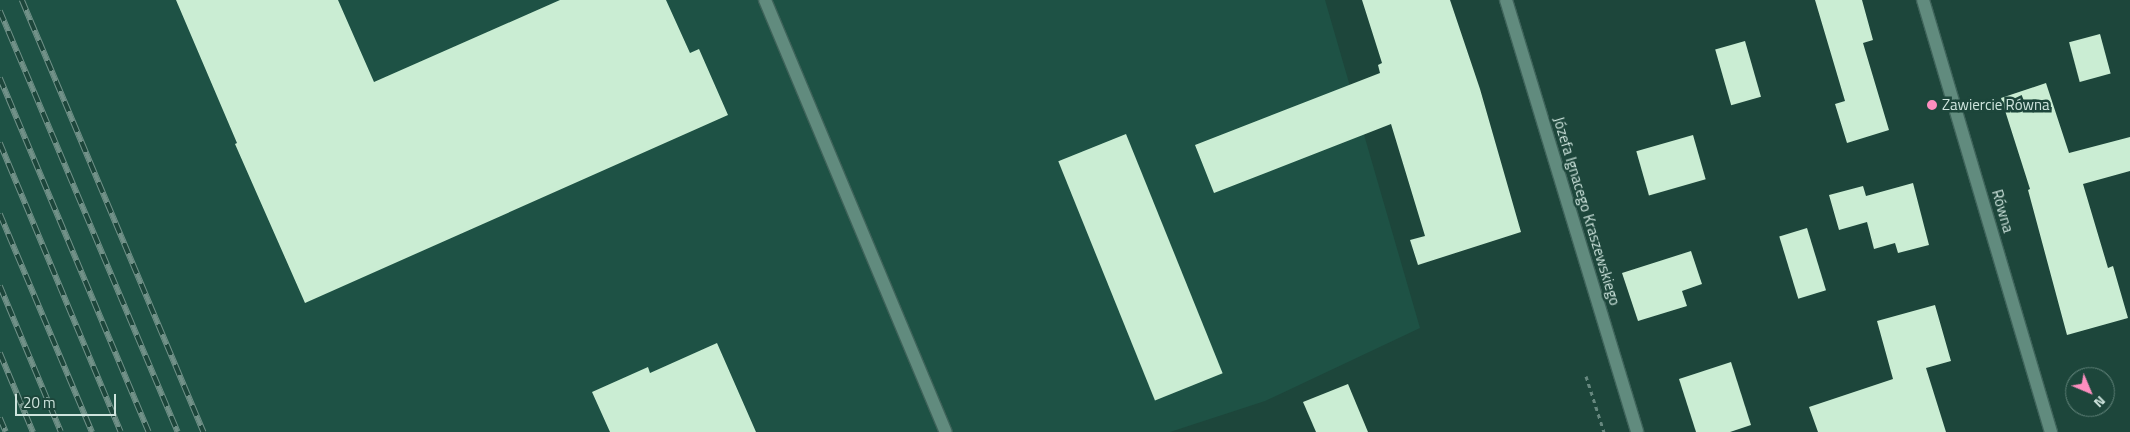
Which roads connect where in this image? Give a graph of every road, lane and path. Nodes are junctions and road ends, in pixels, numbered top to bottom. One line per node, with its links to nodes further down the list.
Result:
1 (765, 0): 5 (street)
2 (1506, 0): 7 (street, Józefa Ignacego Kraszewskiego)
3 (1923, 0): 8 (street, Równa)
4 (1586, 376): 6 (path)
5 (946, 432)
6 (1604, 432)
7 (1636, 432)
8 (2051, 432)

